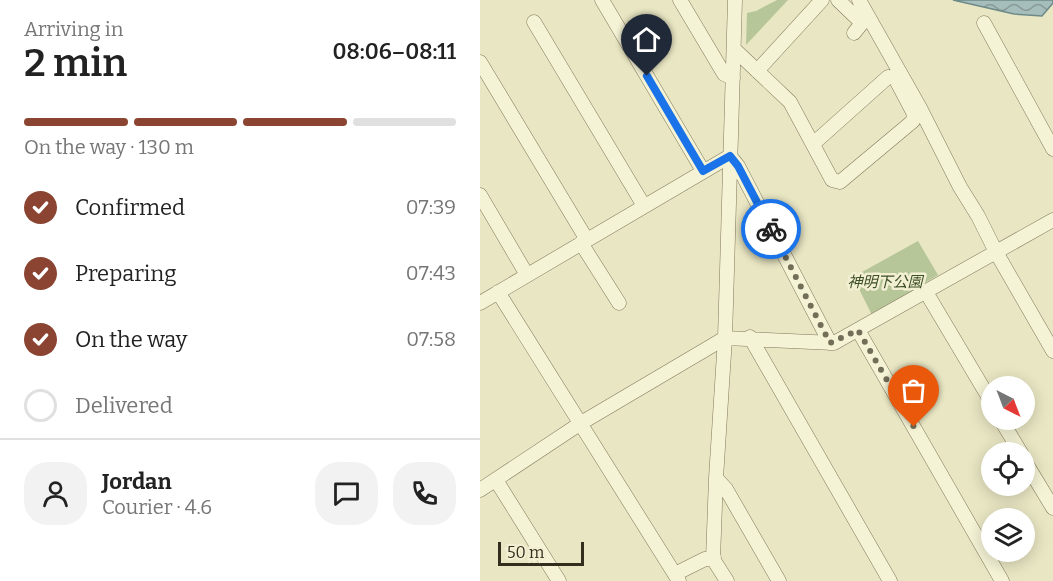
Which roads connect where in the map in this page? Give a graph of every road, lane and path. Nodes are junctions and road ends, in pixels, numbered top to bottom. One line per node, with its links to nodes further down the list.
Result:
1 (602, 0): 17 (street)
2 (680, 0): 13 (street)
3 (735, 0): 10 (street)
4 (822, 0): 12 (street)
5 (838, 0): 9 (street)
6 (859, 0): 22 (street)
7 (534, 22): 19 (street)
8 (984, 23): 15 (street)
9 (854, 33)
10 (734, 49): 12 (street); 13 (street)
11 (480, 62): 21 (street)
12 (757, 71): 14 (street)
13 (733, 78): 16 (street)
14 (813, 144): 14 (street)
15 (1053, 149)
16 (730, 156): 17 (street); 29 (street); 31 (street)
17 (703, 171): 19 (street)
18 (480, 195): 23 (street)
19 (644, 206): 21 (street)
20 (1053, 220): 22 (street)
21 (584, 242): 23 (street); 27 (street)
22 (996, 252): 25 (street); 32 (street)
23 (527, 275): 24 (street)
24 (498, 292): 26 (street); 34 (street)
25 (926, 292): 28 (street); 33 (street)
26 (480, 303)
27 (619, 303)
28 (858, 330): 31 (street); 46 (street)
29 (724, 338): 30 (street); 34 (street); 35 (street)
30 (750, 338): 31 (street); 45 (street)
31 (830, 343)
32 (1053, 351)
33 (981, 384)
34 (581, 423): 37 (street); 41 (street)
35 (716, 478): 40 (street); 44 (street)
36 (1035, 478): 39 (street)
37 (496, 480): 38 (street); 42 (street)
38 (480, 490)
39 (1053, 508)
40 (714, 558): 41 (street); 43 (street)
41 (677, 577)
42 (559, 581)
43 (727, 581)
44 (779, 581)
45 (890, 581)
46 (1002, 581)

